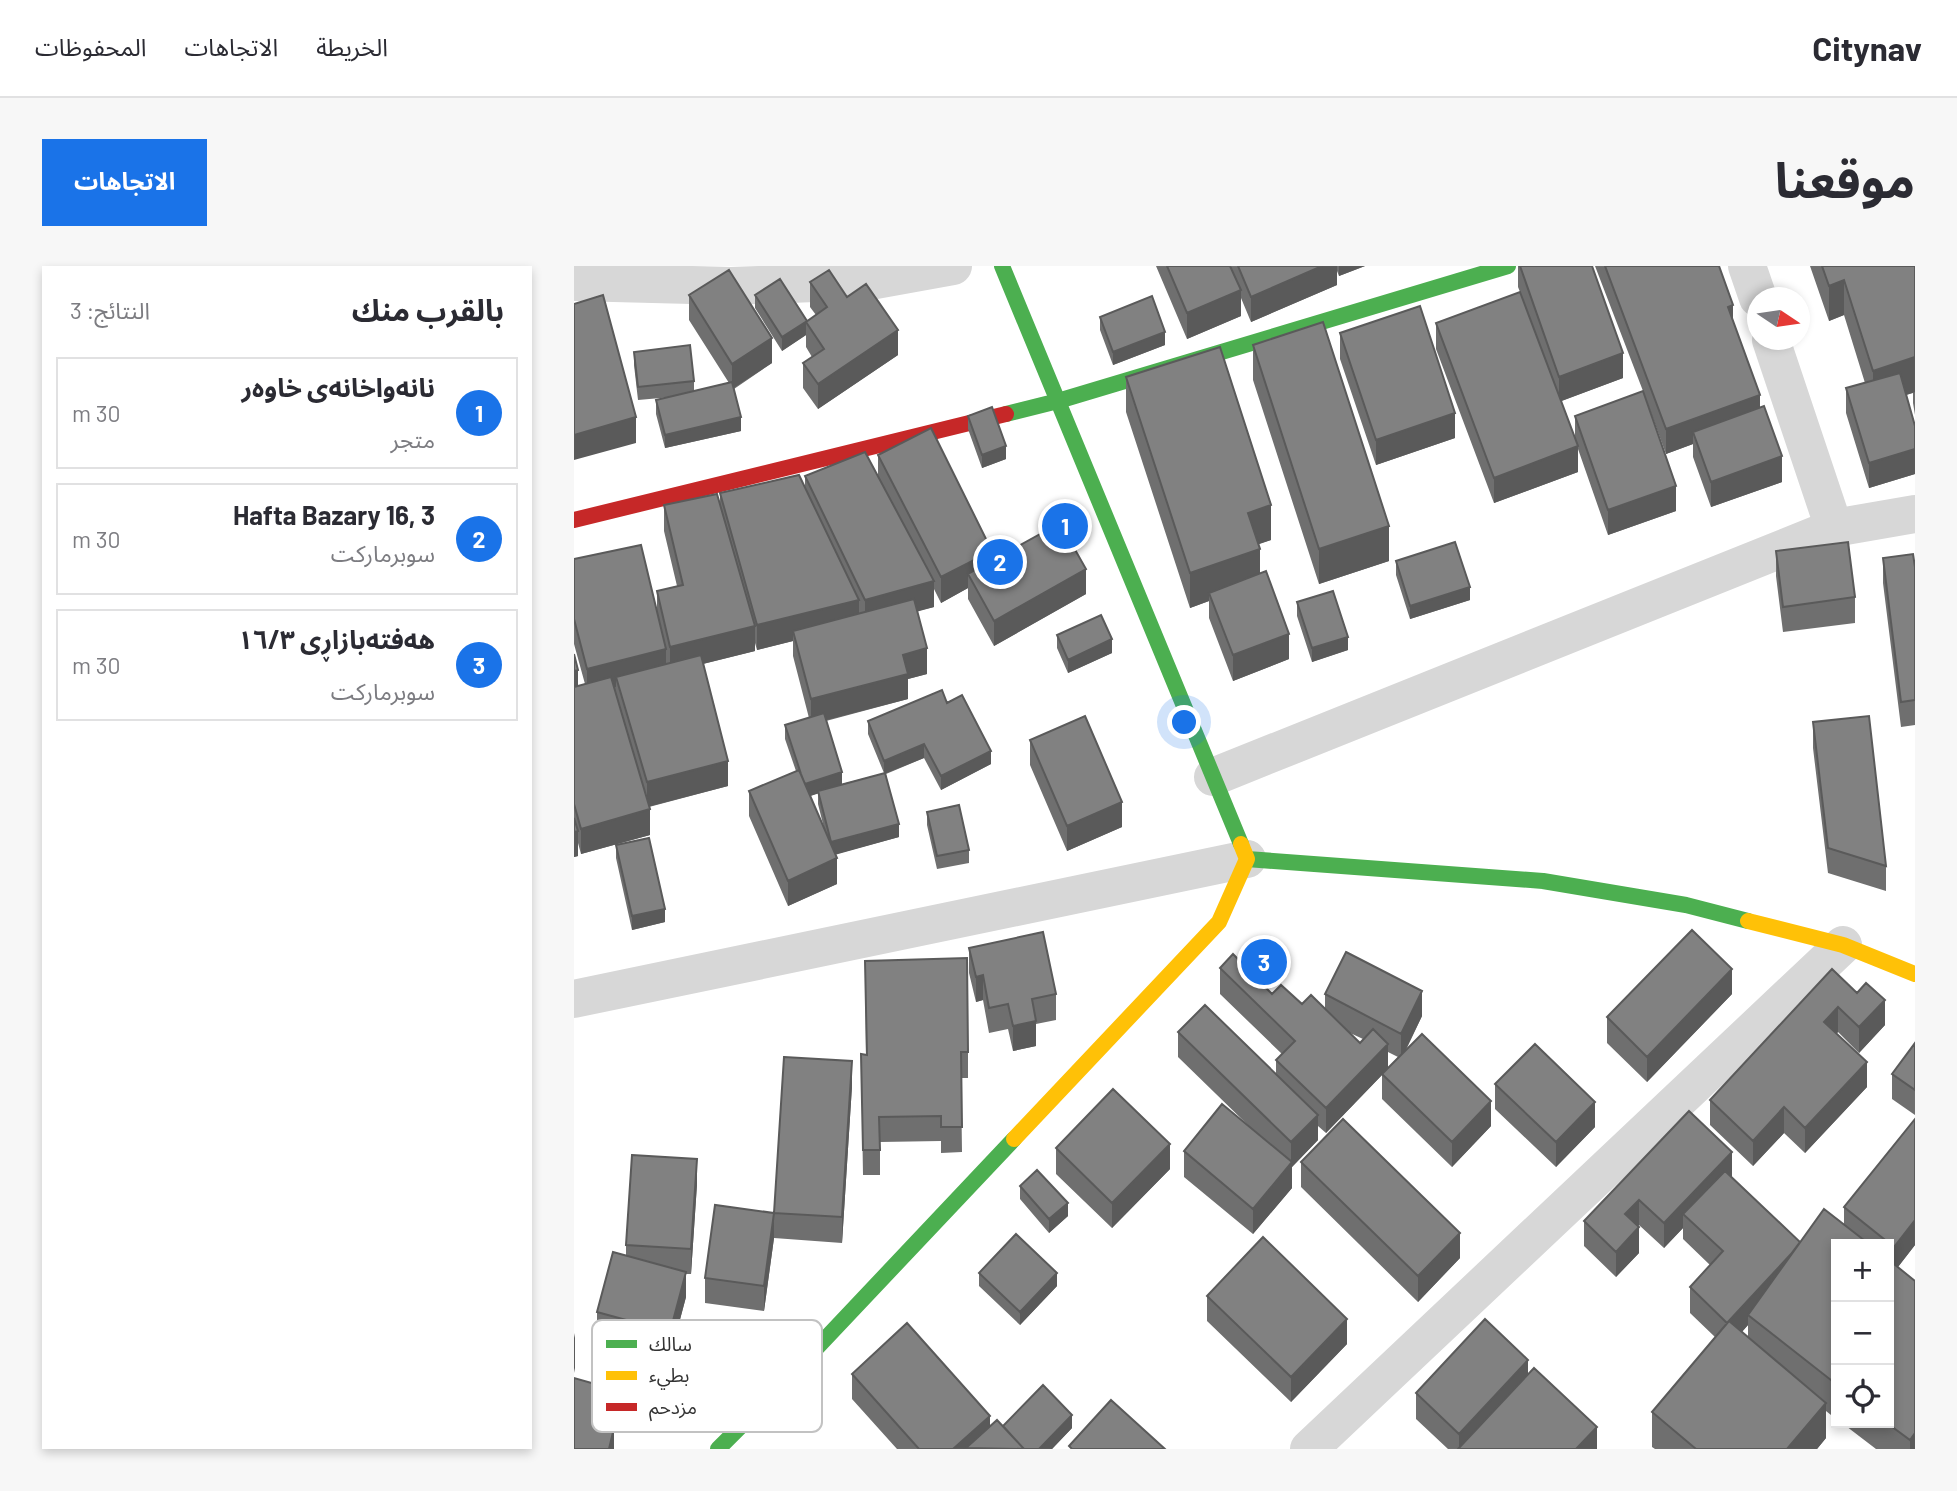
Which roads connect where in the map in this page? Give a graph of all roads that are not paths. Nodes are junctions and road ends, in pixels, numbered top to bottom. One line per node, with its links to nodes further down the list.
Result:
1 (953, 266): 5 (street)
2 (1002, 266): 8 (street)
3 (1508, 266): 8 (street)
4 (1747, 266): 6 (street)
5 (574, 282)
6 (1754, 287)
7 (1774, 350): 11 (street)
8 (1058, 401): 10 (street); 12 (street)
9 (1915, 514): 11 (street)
10 (574, 520)
11 (1834, 528): 12 (street)
12 (1213, 777): 13 (street)
13 (1247, 859): 14 (street); 16 (street); 17 (street)
14 (1843, 945): 15 (street); 20 (street)
15 (1915, 974)
16 (574, 999)
17 (822, 1342)
18 (735, 1432): 19 (street)
19 (718, 1449)
20 (1308, 1449)

